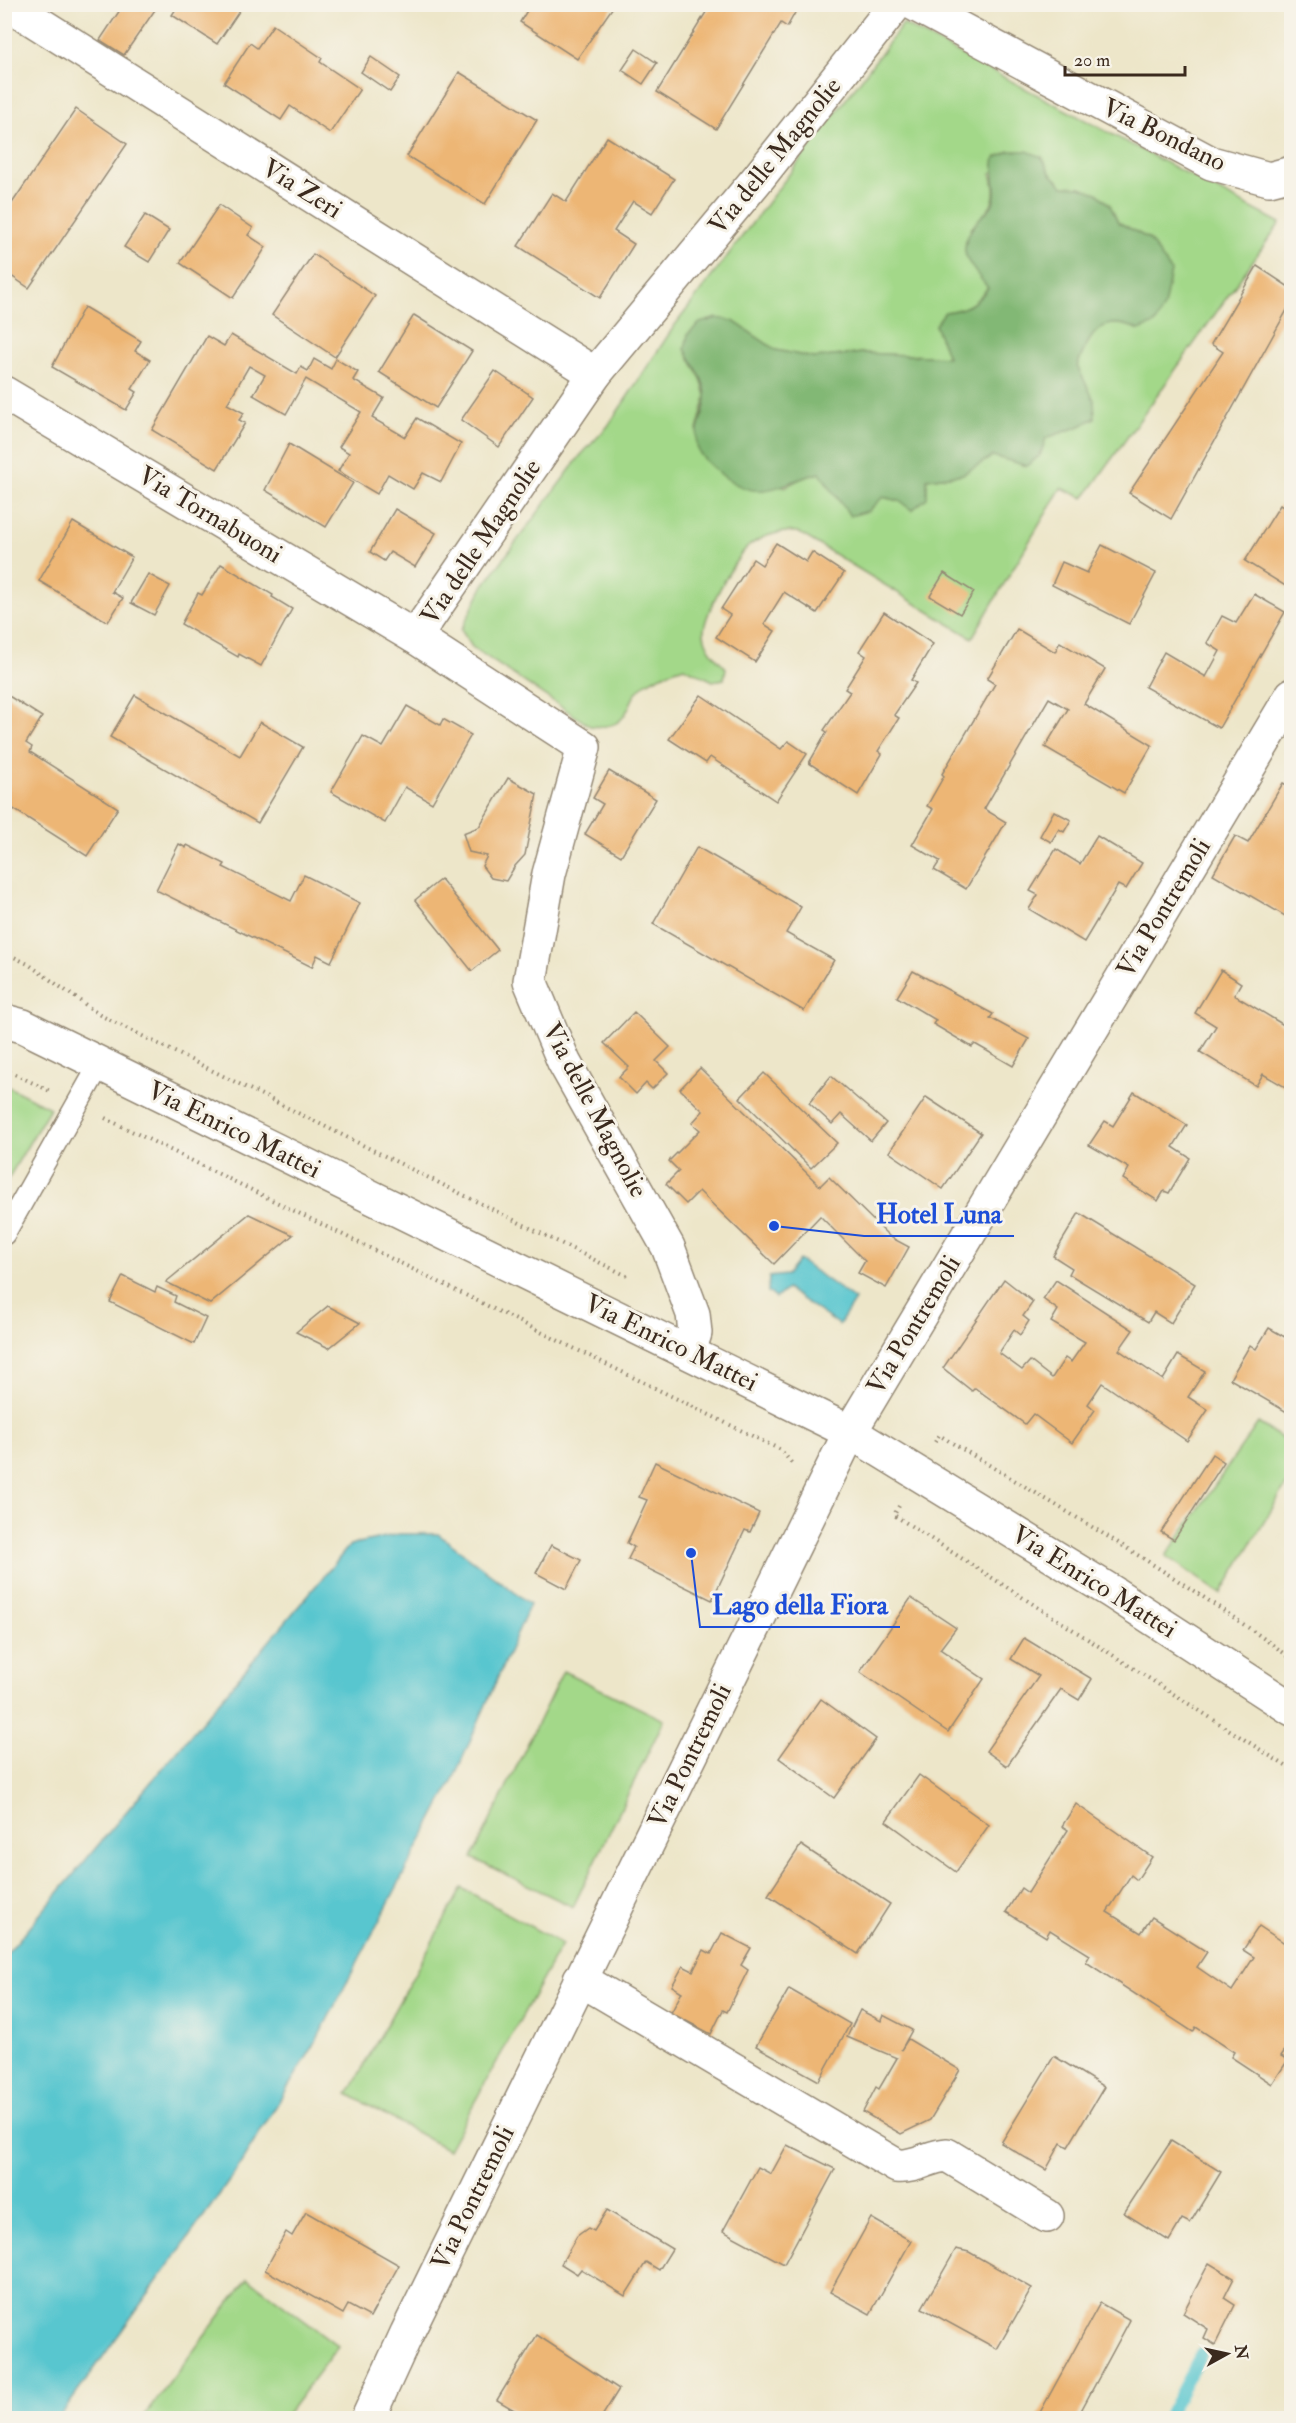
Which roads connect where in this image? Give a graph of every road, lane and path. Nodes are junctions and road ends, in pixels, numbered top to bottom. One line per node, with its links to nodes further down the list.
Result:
1 (8, 4): 5 (street, Via Zeri)
2 (896, 4): 5 (street, Via delle Magnolie)
3 (914, 4): 4 (street, Via Bondano)
4 (1292, 173)
5 (596, 374): 7 (street, Via delle Magnolie)
6 (4, 393): 7 (street, Via Tornabuoni)
7 (415, 637): 16 (street, Via delle Magnolie)
8 (1292, 695): 17 (street, Via Pontremoli)
9 (4, 952): 15 (path)
10 (11, 1020): 11 (street, Via Enrico Mattei)
11 (100, 1064): 13 (lane); 16 (street, Via Enrico Mattei)
12 (4, 1069): 13 (path)
13 (77, 1105): 14 (lane); 18 (path)
14 (4, 1234)
15 (627, 1276)
16 (689, 1352): 17 (street, Via Enrico Mattei)
17 (850, 1432): 19 (street, Via Enrico Mattei); 20 (street, Via Pontremoli)
18 (795, 1471)
19 (1292, 1709)
20 (580, 1979): 21 (street); 22 (street, Via Pontremoli)
21 (1047, 2216)
22 (368, 2418)

